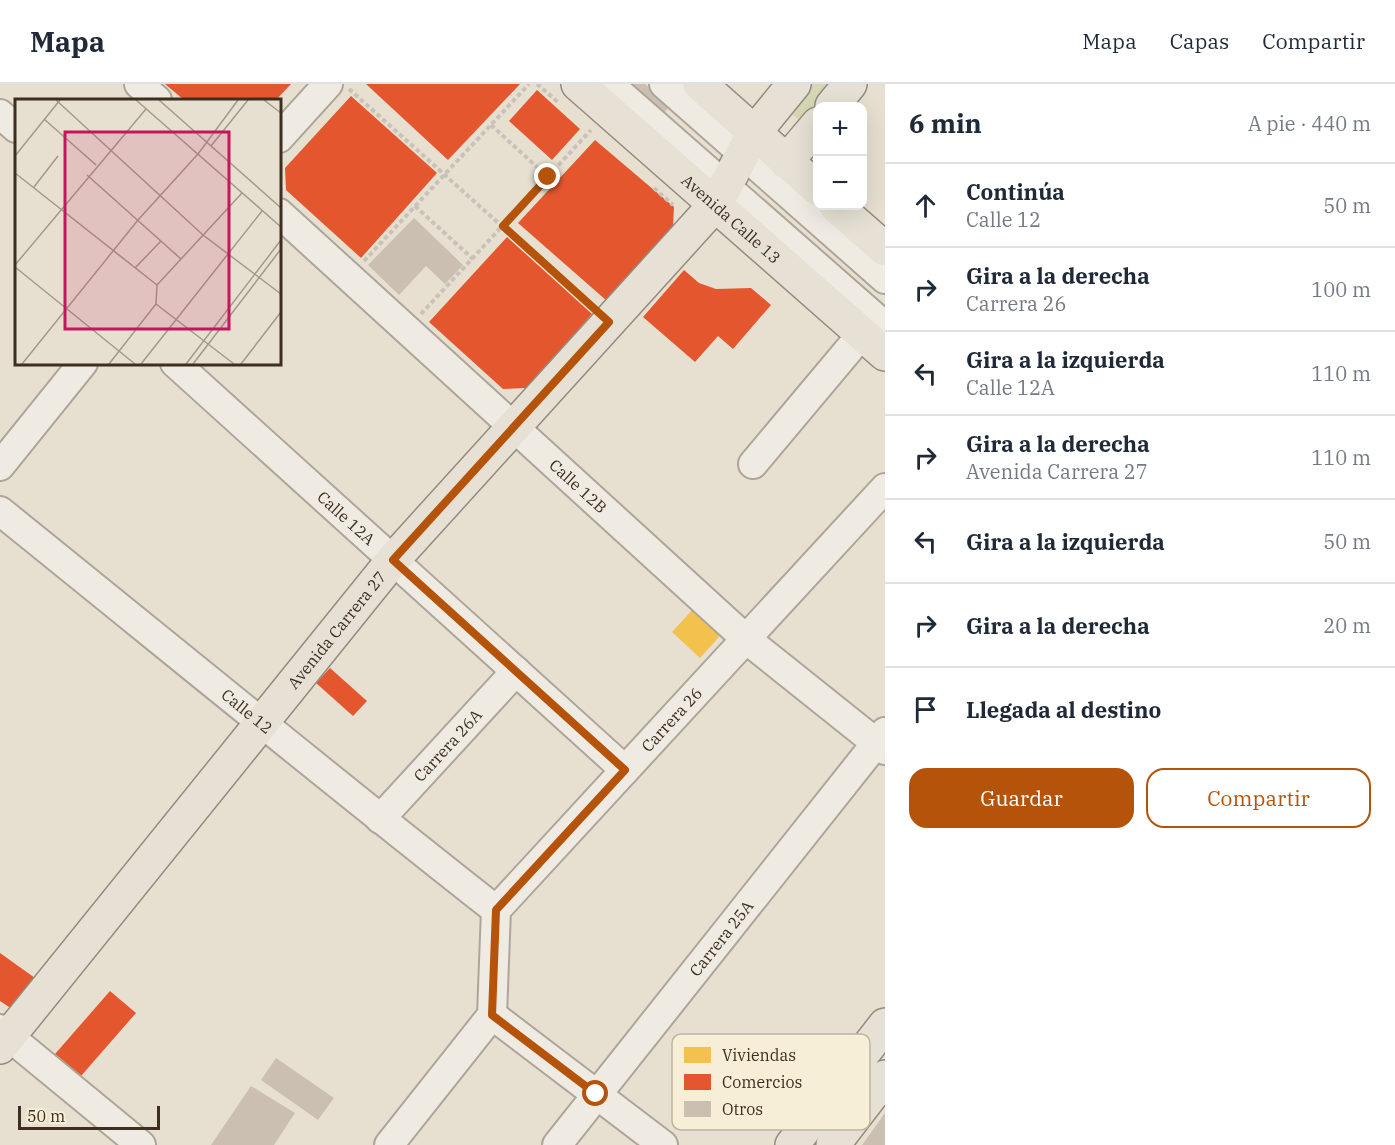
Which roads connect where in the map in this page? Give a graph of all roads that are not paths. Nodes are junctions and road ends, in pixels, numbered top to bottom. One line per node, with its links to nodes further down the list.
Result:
1 (139, 84): 9 (street)
2 (328, 84): 14 (street)
3 (578, 84): 8 (main road, Avenida Calle 13)
4 (664, 84): 15 (street)
5 (700, 84): 15 (main road)
6 (794, 84): 15 (main road, Avenida Carrera 27)
7 (850, 84): 10 (main road)
8 (609, 98): 18 (main road, Avenida Calle 13)
9 (156, 99)
10 (835, 102)
11 (0, 114): 12 (street)
12 (15, 127)
13 (813, 130): 16 (main road)
14 (280, 137)
15 (749, 144): 16 (main road); 18 (main road, Avenida Carrera 27); 22 (street)
16 (786, 162): 17 (main road)
17 (813, 185)
18 (721, 196): 23 (main road, Avenida Calle 13); 26 (main road, Avenida Carrera 27)
19 (841, 210): 21 (main road)
20 (280, 214): 26 (street, Calle 12B)
21 (885, 249)
22 (885, 279)
23 (877, 338): 27 (street)
24 (82, 364): 28 (street)
25 (176, 364): 31 (street, Calle 12A)
26 (513, 427): 31 (main road, Avenida Carrera 27); 32 (street, Calle 12B)
27 (753, 464)
28 (0, 466)
29 (885, 488): 32 (street, Carrera 26)
30 (0, 511): 34 (street, Calle 12)
31 (393, 560): 33 (street, Calle 12A); 34 (main road, Avenida Carrera 27)
32 (746, 639): 35 (street, Calle 12B); 36 (street, Carrera 26)
33 (516, 671): 36 (street, Calle 12A); 37 (street, Carrera 26A)
34 (262, 722): 37 (street, Calle 12); 41 (main road, Avenida Carrera 27)
35 (882, 742): 44 (street, Carrera 25A)
36 (625, 770): 38 (street, Carrera 26)
37 (380, 819): 38 (street, Calle 12)
38 (496, 910): 39 (street)
39 (492, 1015): 44 (street); 49 (street)
40 (885, 1025): 42 (main road)
41 (3, 1037): 48 (street)
42 (870, 1044)
43 (885, 1077): 45 (main road)
44 (596, 1094): 50 (street, Carrera 25A); 51 (street)
45 (870, 1097)
46 (804, 1130): 52 (main road)
47 (844, 1130): 53 (main road)
48 (141, 1145)
49 (389, 1145)
50 (557, 1145)
51 (663, 1145)
52 (792, 1145)
53 (833, 1145)

